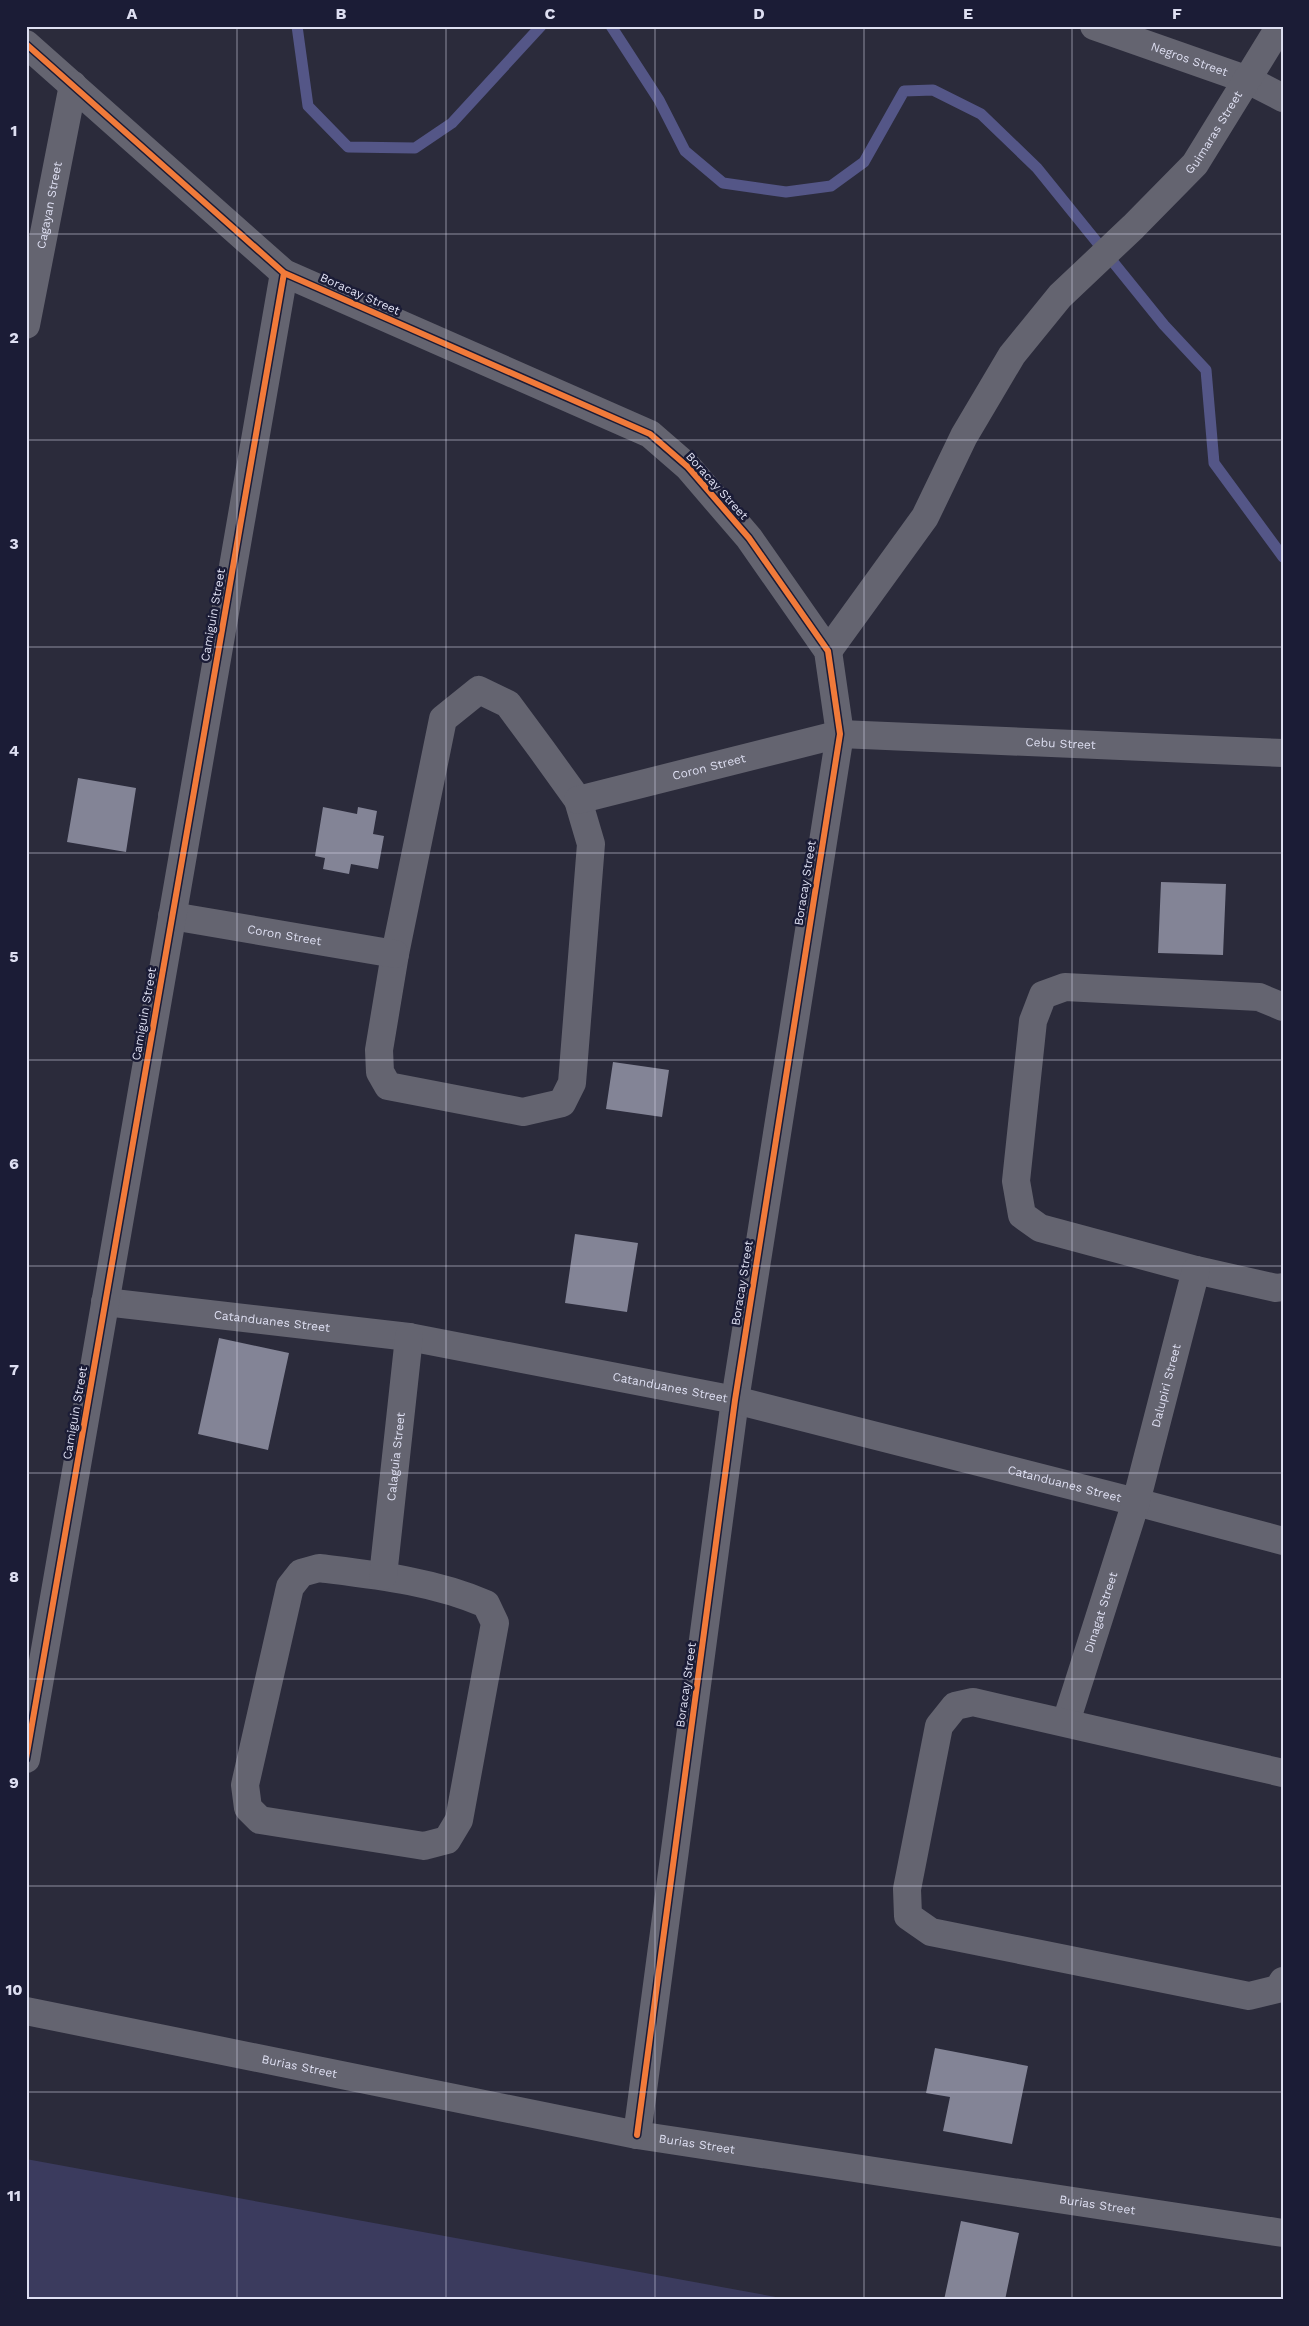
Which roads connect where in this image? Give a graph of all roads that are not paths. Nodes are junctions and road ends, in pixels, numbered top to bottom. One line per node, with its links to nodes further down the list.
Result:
1 (1094, 26): 4 (street, Negros Street)
2 (1280, 26): 4 (street, Guimaras Street)
3 (26, 44): 5 (street, Boracay Street)
4 (1248, 80): 6 (street, Negros Street); 9 (street, Guimaras Street)
5 (73, 86): 7 (street, Boracay Street); 8 (street, Cagayan Street)
6 (1283, 98)
7 (284, 273): 9 (street, Boracay Street); 13 (street, Camiguin Street)
8 (26, 325)
9 (828, 651): 10 (street, Boracay Street)
10 (840, 734): 11 (street, Cebu Street); 12 (street, Coron Street); 20 (street, Boracay Street)
11 (1283, 754)
12 (578, 800): 14 (street); 14 (street)
13 (172, 916): 14 (street, Coron Street); 18 (street, Camiguin Street)
14 (395, 954)
15 (1283, 1007): 16 (street)
16 (1196, 1270): 17 (street); 21 (street, Dalupiri Street)
17 (1283, 1287)
18 (105, 1302): 19 (street, Catanduanes Street); 25 (street, Camiguin Street)
19 (409, 1337): 20 (street, Catanduanes Street); 23 (street, Calaguia Street)
20 (735, 1400): 21 (street, Catanduanes Street); 29 (street, Boracay Street)
21 (1136, 1502): 22 (street, Catanduanes Street); 24 (street, Dinagat Street)
22 (1283, 1541)
23 (383, 1576): 23 (street)
24 (1066, 1722): 26 (street); 27 (street)
25 (26, 1759)
26 (1283, 1773)
27 (1283, 1981)
28 (26, 2011): 29 (street, Burias Street)
29 (636, 2135): 30 (street, Burias Street)
30 (1283, 2233)

